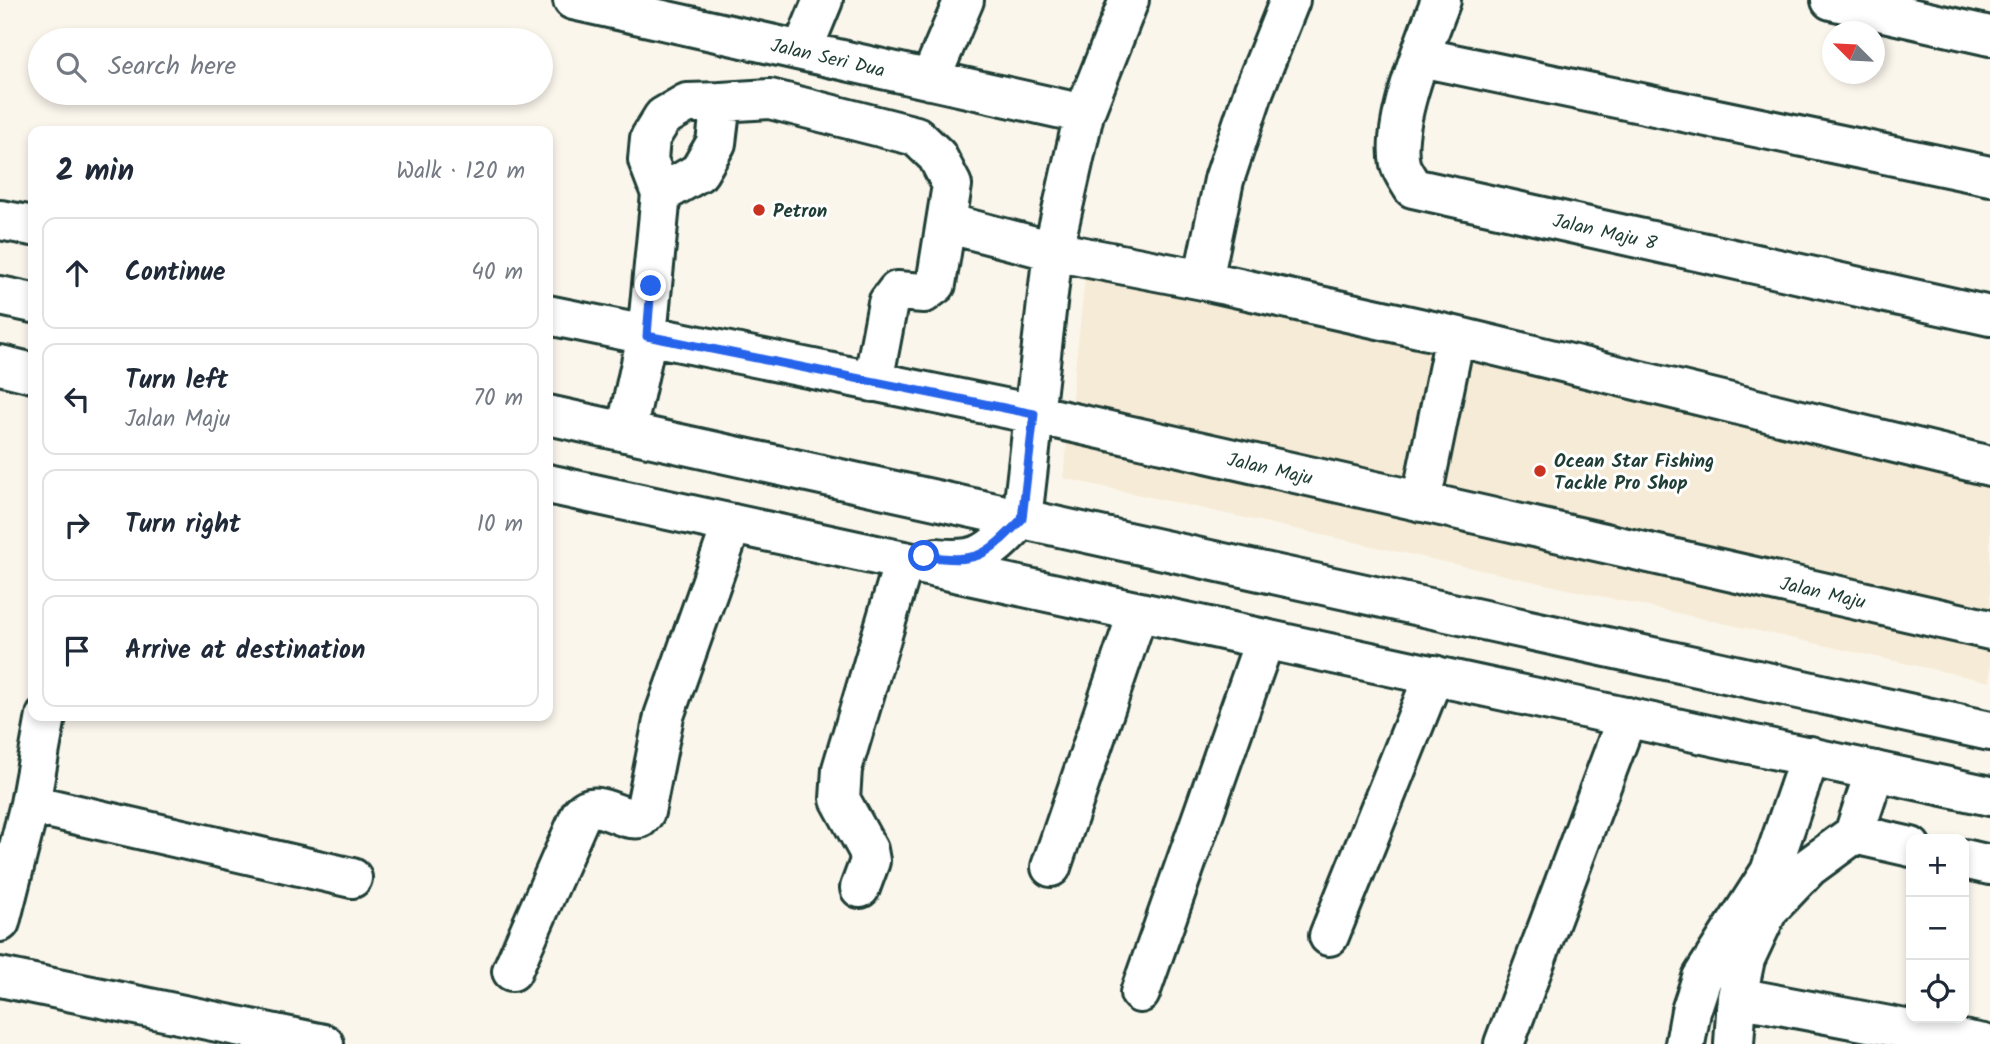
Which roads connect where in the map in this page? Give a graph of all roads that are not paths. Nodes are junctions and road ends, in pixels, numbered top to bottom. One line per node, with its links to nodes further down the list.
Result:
1 (573, 0): 8 (street, Jalan Seri Dua)
2 (824, 0): 10 (street)
3 (964, 0): 12 (street)
4 (1129, 0): 14 (street)
5 (1290, 0): 21 (street)
6 (1441, 0): 11 (street, Jalan Maju 8)
7 (1831, 0): 9 (street)
8 (639, 7): 10 (street, Jalan Seri Dua)
9 (1990, 36)
10 (802, 51): 12 (street, Jalan Seri Dua)
11 (1420, 57): 15 (street); 25 (street, Jalan Maju 8)
12 (930, 80): 14 (street, Jalan Seri Dua)
13 (721, 102): 16 (street); 16 (street); 18 (street)
14 (1084, 114): 20 (street)
15 (1990, 176)
16 (661, 194): 26 (street)
17 (0, 220): 19 (street)
18 (946, 223): 20 (street); 30 (street)
19 (28, 225)
20 (1053, 251): 21 (street); 31 (street)
21 (1203, 280): 27 (street)
22 (0, 296): 23 (street)
23 (28, 302)
24 (553, 316): 26 (street, Jalan Maju)
25 (1990, 316)
26 (647, 336): 30 (street, Jalan Maju); 33 (street)
27 (1455, 337): 34 (street); 36 (street)
28 (0, 365): 29 (street)
29 (28, 372)
30 (873, 382): 31 (street, Jalan Maju)
31 (1034, 414): 36 (street, Jalan Maju); 37 (street)
32 (553, 416): 33 (street)
33 (626, 432): 37 (street)
34 (1990, 466)
35 (553, 485): 38 (street)
36 (1421, 502): 41 (street, Jalan Maju)
37 (1022, 519): 39 (street); 40 (street); 46 (street)
38 (732, 524): 39 (street); 60 (street)
39 (898, 559): 40 (street); 57 (street)
40 (1122, 608): 42 (street); 55 (street)
41 (1990, 630)
42 (1265, 639): 43 (street); 62 (street)
43 (1434, 675): 44 (street); 59 (street)
44 (1627, 717): 47 (street); 65 (street)
45 (45, 721): 50 (street)
46 (1990, 731)
47 (1810, 757): 48 (street); 66 (street)
48 (1875, 771): 49 (street); 51 (street)
49 (1990, 796)
50 (30, 804): 56 (street); 58 (street)
51 (1854, 834): 52 (street); 63 (street)
52 (1906, 846)
53 (1969, 860): 54 (street)
54 (1990, 865)
55 (1051, 867)
56 (352, 878)
57 (860, 888)
58 (0, 922)
59 (1329, 936)
60 (513, 971)
61 (0, 977): 64 (street)
62 (1140, 993)
63 (1737, 997): 67 (street); 68 (street)
64 (324, 1044)
65 (1504, 1044)
66 (1685, 1044)
67 (1734, 1044)
68 (1984, 1044)

